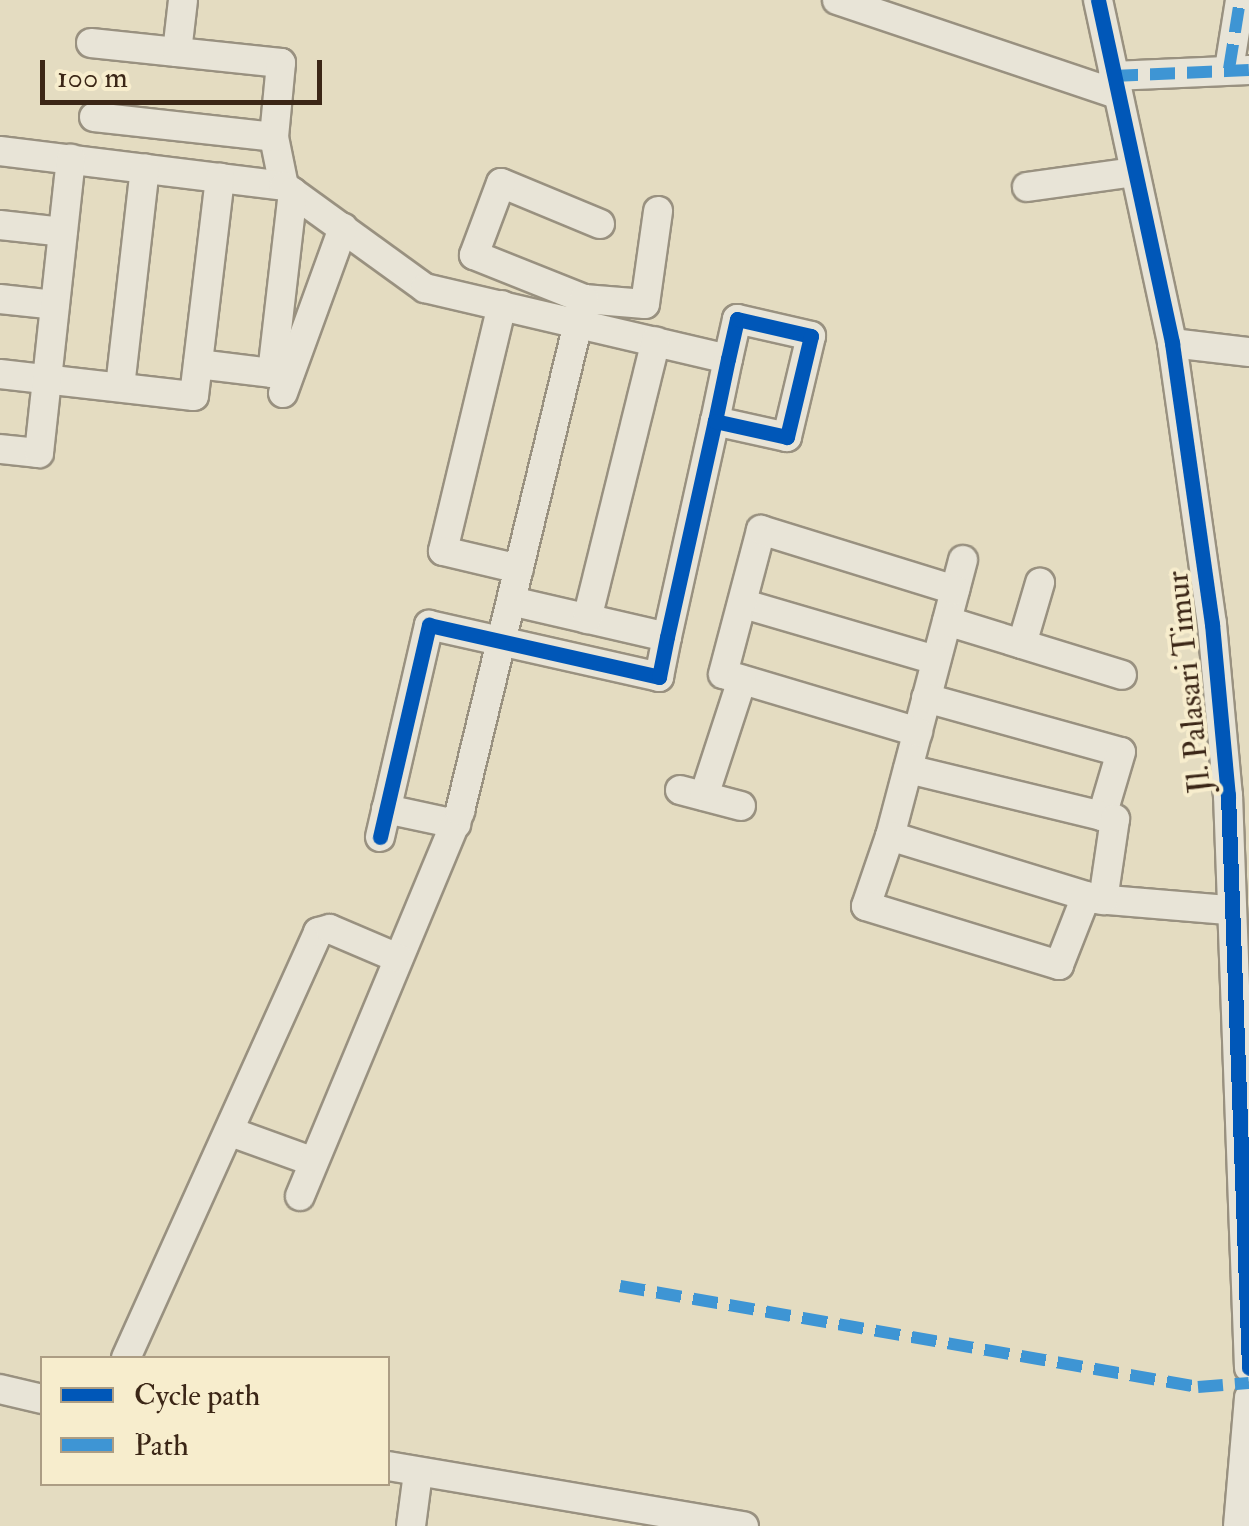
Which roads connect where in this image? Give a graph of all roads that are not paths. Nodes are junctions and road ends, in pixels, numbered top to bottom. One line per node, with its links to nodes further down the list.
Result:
1 (183, 0): 6 (street)
2 (837, 0): 8 (street)
3 (1098, 0): 8 (street, Jl. Palasari Timur)
4 (1240, 0): 7 (street)
5 (90, 43): 6 (street)
6 (177, 52): 10 (street)
7 (1239, 69): 8 (street)
8 (1115, 85): 14 (street, Jl. Palasari Timur)
9 (94, 117): 10 (street)
10 (274, 136): 17 (street)
11 (0, 151): 12 (street)
12 (72, 160): 13 (street); 22 (street)
13 (145, 168): 15 (street); 35 (street)
14 (1134, 172): 16 (street); 28 (street, Jl. Palasari Timur)
15 (220, 178): 17 (street); 31 (street)
16 (1026, 187)
17 (289, 189): 21 (street); 34 (street)
18 (658, 212): 26 (street)
19 (600, 224): 26 (street)
20 (0, 225): 22 (street)
21 (343, 228): 24 (street); 34 (street)
22 (63, 232): 25 (street)
23 (0, 299): 25 (street)
24 (502, 305): 26 (street); 39 (street)
25 (55, 306): 33 (street)
26 (581, 310): 27 (street); 39 (street)
27 (656, 341): 30 (street); 44 (street)
28 (1172, 344): 29 (street); 60 (street, Jl. Palasari Timur)
29 (1249, 352)
30 (728, 359): 36 (street); 36 (street)
31 (198, 364): 34 (street); 35 (street)
32 (0, 374): 33 (street)
33 (47, 379): 35 (street); 37 (street)
34 (281, 380)
35 (120, 387)
36 (715, 420): 46 (street)
37 (0, 449)
38 (963, 560): 41 (street)
39 (518, 569): 42 (street)
40 (1040, 582): 48 (street)
41 (955, 590): 43 (street); 45 (street)
42 (511, 601): 44 (street); 47 (street)
43 (744, 604): 49 (street); 51 (street)
44 (587, 619): 46 (street)
45 (947, 622): 48 (street); 49 (street)
46 (667, 638): 47 (street)
47 (501, 641): 57 (street); 57 (street)
48 (1022, 644): 50 (street)
49 (936, 660): 52 (street)
50 (1122, 675)
51 (742, 680): 53 (street); 55 (street)
52 (926, 698): 53 (street); 56 (street)
53 (918, 732): 54 (street)
54 (908, 769): 56 (street); 58 (street)
55 (741, 806)
56 (1102, 816): 59 (street)
57 (456, 824): 61 (street)
58 (890, 836): 59 (street); 59 (street)
59 (1094, 898): 60 (street)
60 (1228, 910): 62 (street, Jl. Palasari Timur)
61 (398, 958): 63 (street); 64 (street)
62 (1241, 1032): 67 (street, Jl. Palasari Timur)
63 (231, 1132): 64 (street); 66 (street)
64 (312, 1161): 65 (street)
65 (300, 1196)
66 (127, 1356)
67 (1249, 1368)
68 (0, 1389): 70 (street)
69 (1249, 1397): 75 (street)
70 (40, 1398)
71 (390, 1466): 72 (street)
72 (418, 1472): 73 (street); 74 (street)
73 (411, 1526)
74 (744, 1526)
75 (1238, 1526)

